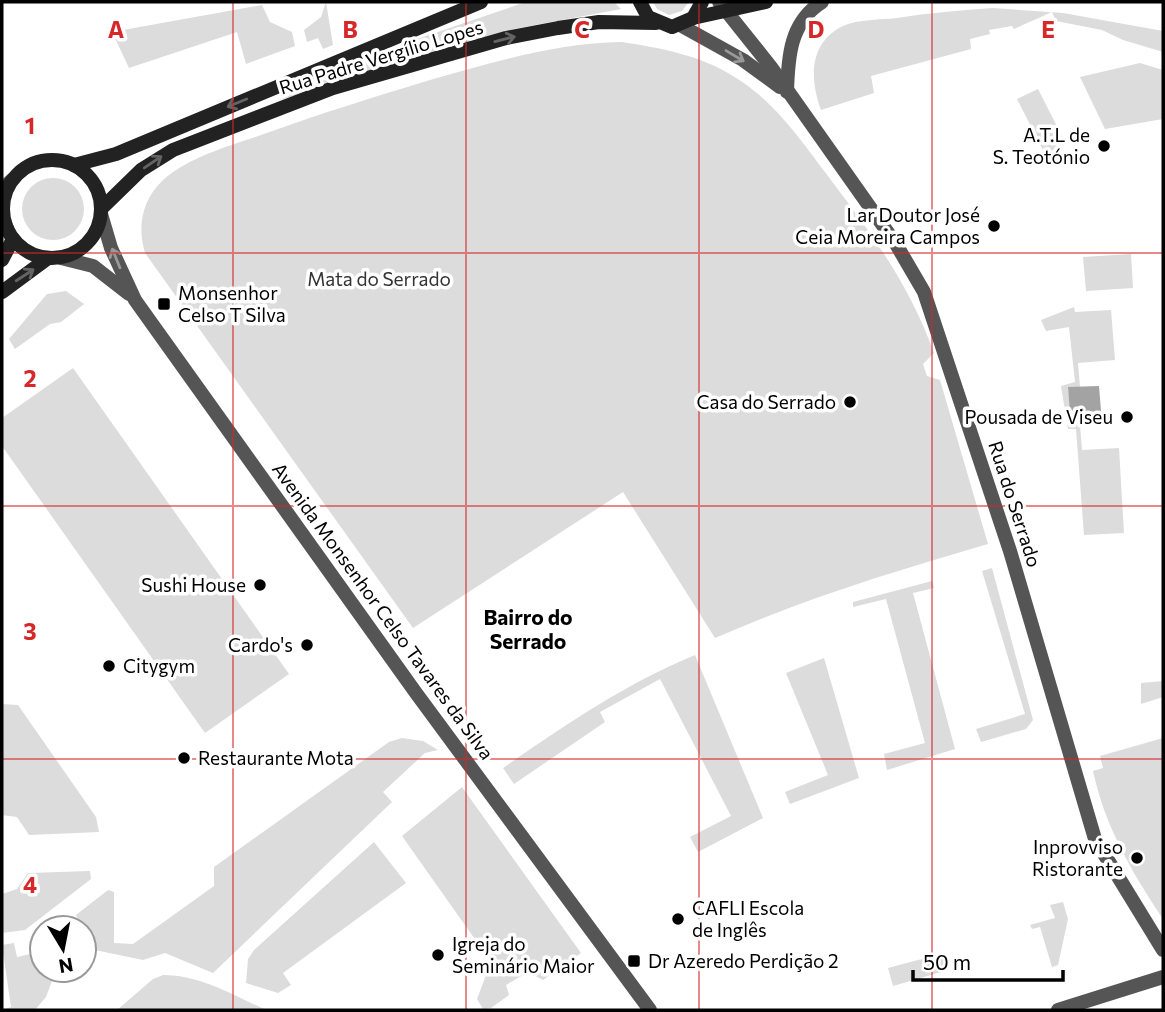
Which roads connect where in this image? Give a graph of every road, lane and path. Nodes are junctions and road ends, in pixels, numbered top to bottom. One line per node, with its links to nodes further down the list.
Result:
1 (481, 2): 10 (main road, one-way to 10)
2 (702, 2): 7 (main road)
3 (766, 2): 6 (main road, Rua Padre Vergílio Lopes)
4 (822, 2): 9 (street)
5 (639, 4): 8 (main road)
6 (723, 6): 7 (main road, Rua Padre Vergílio Lopes); 9 (street, Rua do Serrado)
7 (686, 22): 8 (main road, Rua Padre Vergílio Lopes); 9 (street, one-way to 9)
8 (656, 23): 12 (main road, Rua Padre Vergílio Lopes, one-way to 8)
9 (787, 92): 18 (street, Rua do Serrado)
10 (74, 165): 11 (main road); 12 (main road)
11 (7, 185): 13 (main road)
12 (102, 211): 14 (main road); 17 (street, Avenida Monsenhor Celso Tavares da Silva, one-way to 12)
13 (7, 232): 14 (main road); 15 (main road)
14 (54, 258): 16 (main road, one-way to 14); 17 (street, Avenida Monsenhor Celso Tavares da Silva)
15 (2, 260)
16 (2, 292)
17 (135, 300): 20 (street, Avenida Monsenhor Celso Tavares da Silva)
18 (1163, 950)
19 (1163, 977): 21 (street)
20 (650, 1010)
21 (1058, 1010)

